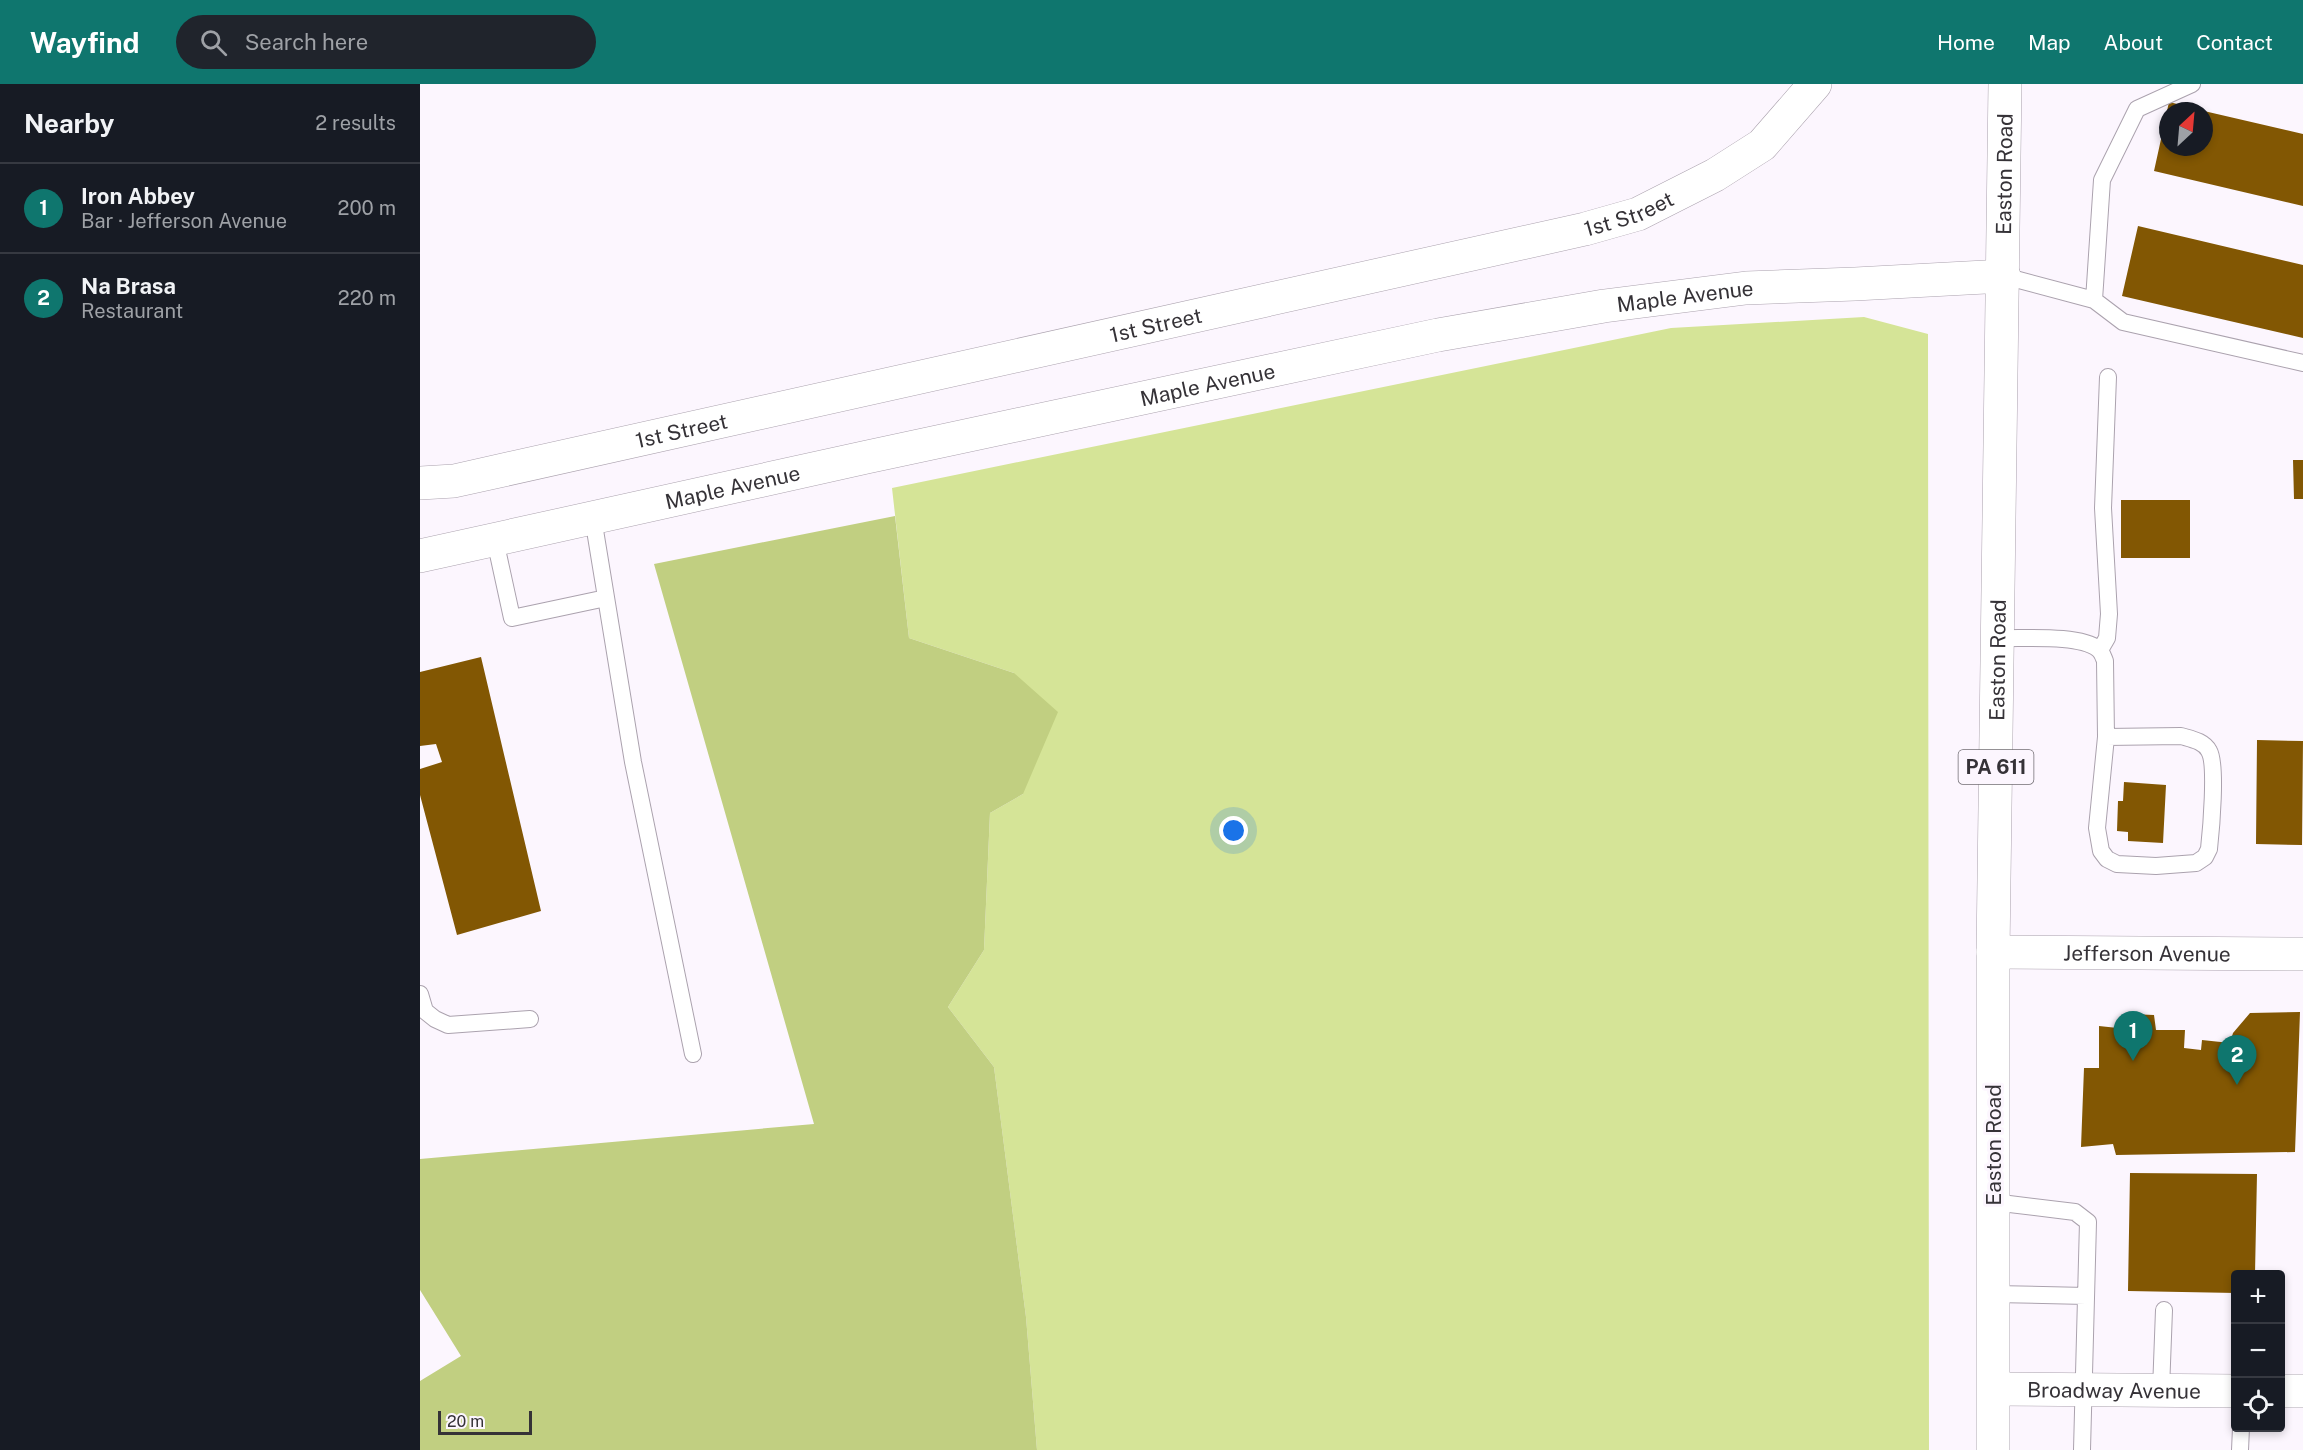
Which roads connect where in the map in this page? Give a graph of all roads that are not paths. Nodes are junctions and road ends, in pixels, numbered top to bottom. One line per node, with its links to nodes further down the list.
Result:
1 (1815, 84): 8 (main road, 1st Street)
2 (2006, 84): 4 (main road, Easton Road / PA 611)
3 (2192, 84): 5 (lane)
4 (2004, 276): 5 (lane); 9 (main road, Maple Avenue); 13 (main road, Easton Road / PA 611)
5 (2094, 300): 6 (lane)
6 (2303, 363)
7 (2108, 377): 14 (lane)
8 (420, 483)
9 (593, 518): 10 (main road, Maple Avenue); 12 (lane)
10 (495, 540): 11 (main road, Maple Avenue); 12 (lane)
11 (420, 556)
12 (606, 598): 20 (lane)
13 (1998, 638): 14 (lane); 16 (main road, Easton Road / PA 611)
14 (2100, 650): 15 (lane)
15 (2106, 737): 15 (lane)
16 (1993, 952): 17 (main road, Jefferson Avenue); 21 (main road, Easton Road / PA 611)
17 (2303, 954)
18 (420, 994): 19 (lane)
19 (530, 1019)
20 (693, 1054)
21 (1994, 1202): 22 (main road, Easton Road / PA 611); 23 (lane)
22 (1994, 1294): 23 (lane); 25 (main road, Easton Road / PA 611)
23 (2086, 1296): 26 (lane)
24 (2164, 1310): 27 (lane)
25 (1994, 1389): 26 (main road, Broadway Avenue); 32 (main road, Easton Road / PA 611)
26 (2083, 1390): 27 (main road, Broadway Avenue); 33 (lane)
27 (2161, 1390): 28 (main road, Broadway Avenue)
28 (2231, 1391)
29 (2285, 1391): 30 (main road)
30 (2303, 1391)
31 (2241, 1432): 34 (lane)
32 (1993, 1450)
33 (2082, 1450)
34 (2240, 1450)

